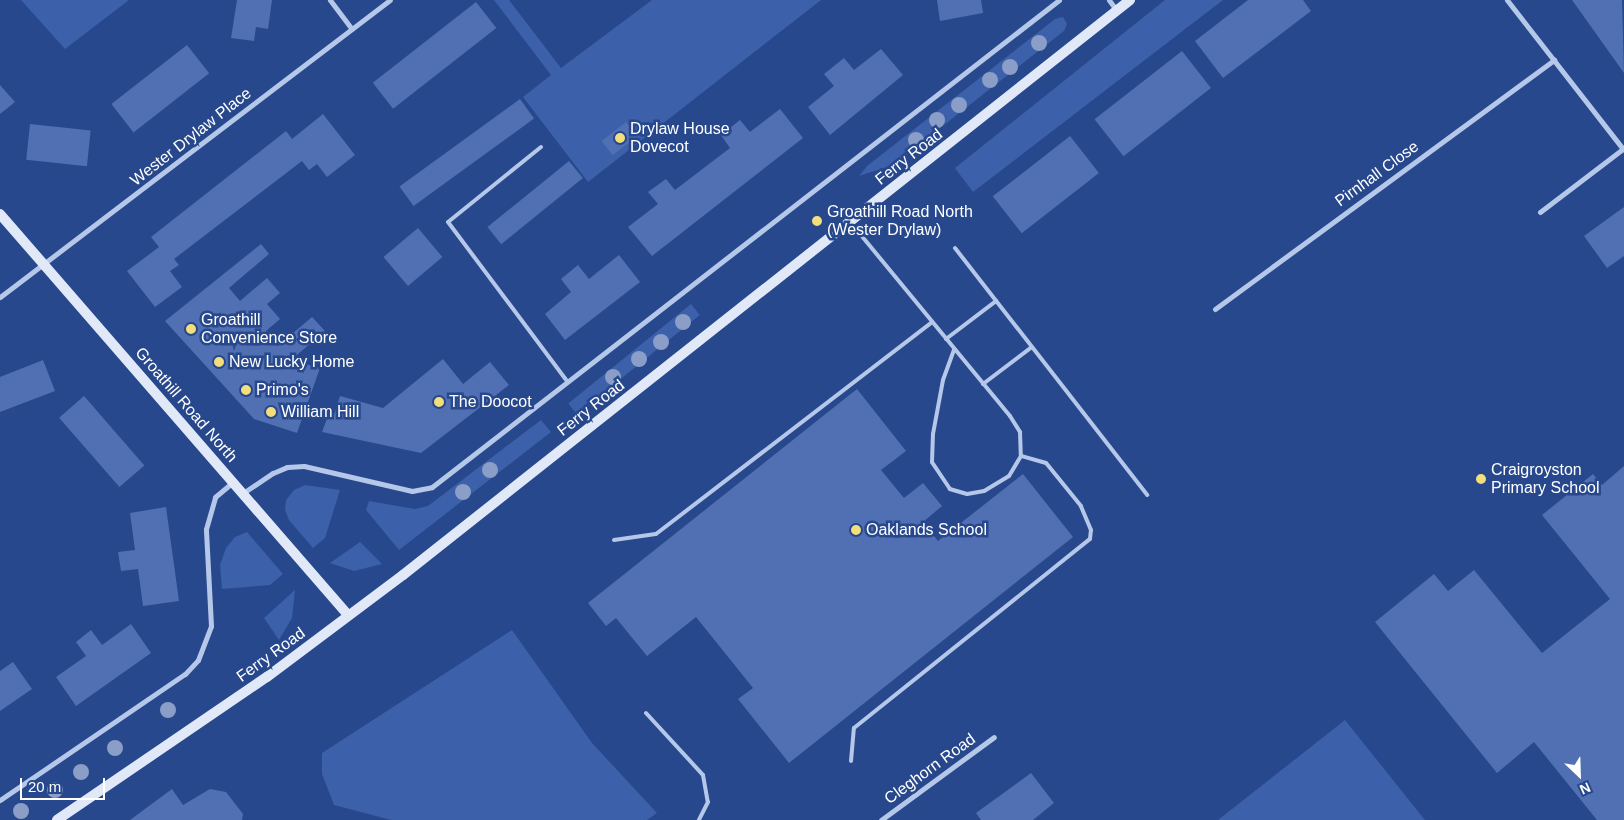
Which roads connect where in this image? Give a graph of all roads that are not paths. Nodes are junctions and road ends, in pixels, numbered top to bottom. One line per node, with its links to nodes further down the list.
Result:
1 (330, 0): 8 (street)
2 (390, 0): 8 (street, Wester Drylaw Place)
3 (1058, 0): 24 (street, Ferry Road)
4 (1109, 0): 7 (street)
5 (1130, 0): 7 (main road, Ferry Road)
6 (1507, 0): 9 (street)
7 (1117, 10): 14 (main road, Ferry Road)
8 (352, 29): 16 (street, Wester Drylaw Place)
9 (1554, 60): 11 (street); 19 (street, Pirnhall Close)
10 (541, 147): 24 (lane)
11 (1624, 149): 12 (street)
12 (1540, 212)
13 (0, 214): 16 (main road, Groathill Road North)
14 (850, 222): 20 (lane); 31 (main road, Ferry Road)
15 (956, 248): 18 (lane)
16 (44, 264): 17 (street, Wester Drylaw Place); 27 (main road, Groathill Road North)
17 (0, 297)
18 (996, 301): 21 (lane); 22 (lane)
19 (1215, 309)
20 (932, 322): 21 (lane); 30 (lane)
21 (946, 339): 23 (lane)
22 (1032, 347): 25 (lane); 29 (lane)
23 (954, 349): 25 (lane); 26 (lane)
24 (566, 380): 28 (street, Ferry Road)
25 (983, 384): 26 (lane)
26 (1021, 456): 34 (lane)
27 (233, 482): 28 (main road, Groathill Road North); 35 (street)
28 (243, 494): 31 (main road, Groathill Road North)
29 (1147, 495)
30 (614, 540)
31 (348, 615): 36 (main road, Ferry Road)
32 (646, 713): 37 (lane)
33 (994, 737): 38 (street, Cleghorn Road)
34 (851, 761)
35 (0, 800)
36 (57, 820)
37 (699, 820)
38 (881, 820)

